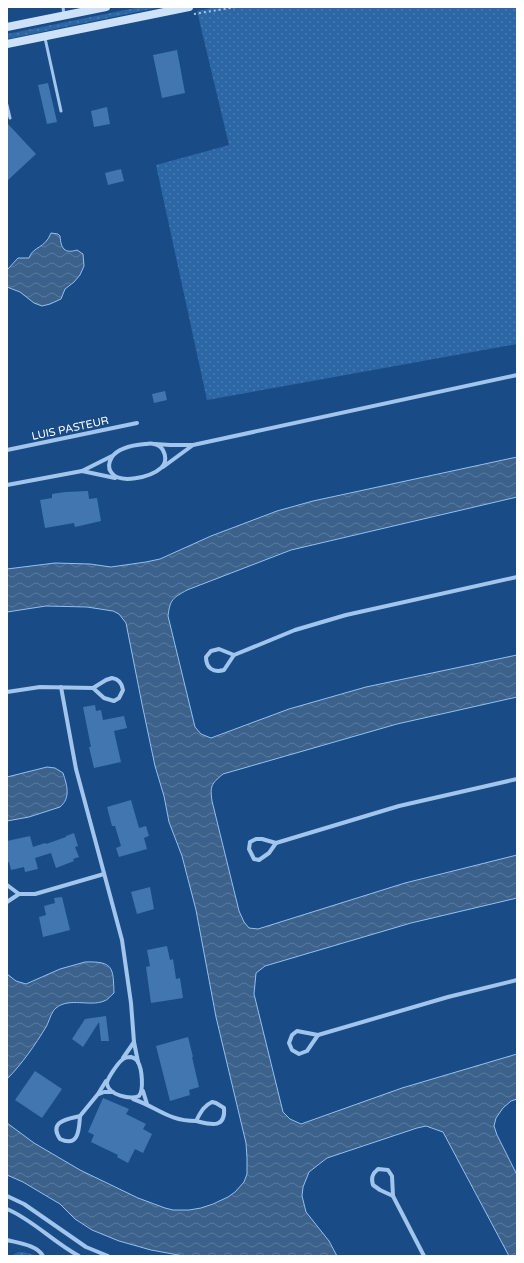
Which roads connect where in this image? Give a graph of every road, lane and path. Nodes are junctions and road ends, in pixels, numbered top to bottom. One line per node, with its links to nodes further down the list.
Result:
1 (106, 7): 3 (main road)
2 (189, 7): 5 (main road)
3 (63, 11): 4 (main road)
4 (7, 26)
5 (45, 36): 6 (main road); 8 (lane)
6 (7, 44)
7 (7, 105): 9 (lane)
8 (61, 111)
9 (10, 118)
10 (517, 375): 13 (street)
11 (137, 423): 14 (street, LUIS PASTEUR)
12 (155, 444): 13 (street); 15 (street); 16 (street)
13 (193, 445): 16 (street)
14 (7, 450)
15 (112, 456): 17 (street); 18 (street)
16 (162, 468): 18 (street)
17 (82, 471): 18 (street); 19 (street)
18 (120, 479)
19 (7, 485)
20 (517, 577): 21 (street)
21 (234, 655): 21 (street)
22 (61, 687): 23 (street); 24 (street); 27 (street)
23 (93, 688): 23 (street)
24 (7, 692)
25 (517, 779): 26 (street)
26 (276, 843): 26 (street)
27 (104, 874): 29 (street); 33 (street)
28 (7, 885): 29 (street)
29 (19, 894): 30 (street)
30 (7, 902)
31 (517, 980): 32 (street)
32 (318, 1035): 32 (street)
33 (134, 1042): 34 (street); 35 (street)
34 (121, 1060): 35 (street); 36 (street)
35 (138, 1062): 37 (street)
36 (107, 1080): 38 (street); 39 (street)
37 (143, 1089): 40 (street); 41 (street)
38 (113, 1092): 39 (street); 40 (street)
39 (98, 1094): 42 (street)
40 (130, 1098): 41 (street)
41 (146, 1104): 43 (street)
42 (80, 1116): 42 (street)
43 (196, 1122): 43 (street)
44 (7, 1196): 50 (street)
45 (393, 1196): 45 (street); 51 (street)
46 (7, 1209): 49 (street)
47 (7, 1240): 48 (street)
48 (43, 1256)
49 (79, 1256)
50 (108, 1256)
51 (424, 1256)

